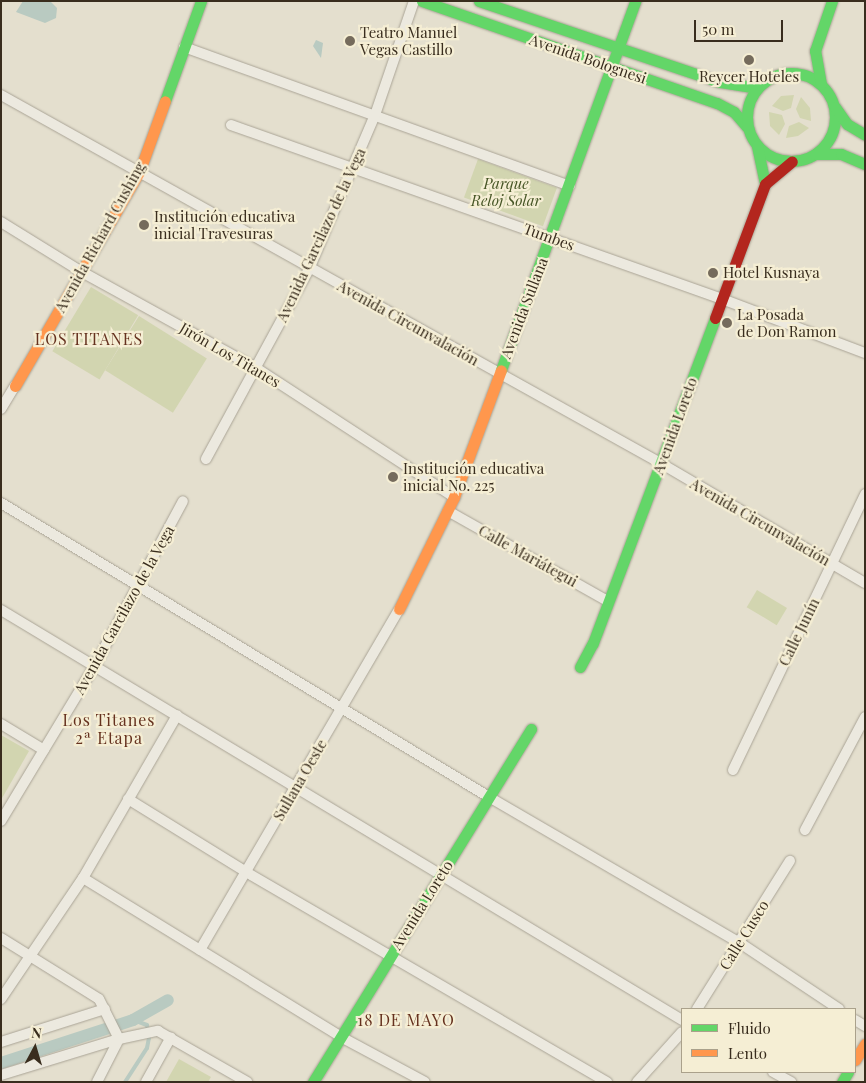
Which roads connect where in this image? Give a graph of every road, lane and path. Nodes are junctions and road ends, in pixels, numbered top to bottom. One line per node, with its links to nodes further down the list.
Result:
1 (201, 1): 7 (main road, Avenida Richard Cushing)
2 (414, 1): 16 (street, Avenida Garcilazo de la Vega)
3 (422, 1): 10 (main road, Avenida Bolognesi)
4 (480, 1): 8 (main road, Avenida Bolognesi)
5 (635, 1): 8 (main road, Avenida Sullana)
6 (832, 1): 9 (main road)
7 (184, 47): 16 (street); 25 (main road, Avenida Richard Cushing)
8 (616, 50): 10 (main road, Avenida Sullana); 13 (main road, Avenida Bolognesi)
9 (815, 51): 11 (main road); 12 (main road)
10 (611, 66): 18 (main road, Avenida Bolognesi); 27 (main road, Avenida Sullana)
11 (789, 72): 12 (main road); 13 (main road)
12 (821, 84): 15 (main road)
13 (757, 88): 18 (main road)
14 (1, 95): 25 (street, Avenida Circunvalación)
15 (834, 106): 19 (main road); 21 (main road)
16 (376, 115): 24 (street, Avenida Garcilazo de la Vega); 27 (street)
17 (231, 125): 24 (street, Tumbes)
18 (747, 127): 20 (main road)
19 (865, 135)
20 (757, 145): 22 (main road); 26 (main road)
21 (815, 154): 22 (main road); 23 (main road)
22 (792, 161): 26 (main road, Avenida Loreto)
23 (865, 164)
24 (354, 167): 29 (street, Tumbes); 30 (street, Avenida Garcilazo de la Vega)
25 (140, 170): 30 (street, Avenida Circunvalación); 31 (main road, Avenida Richard Cushing)
26 (765, 184): 32 (main road, Avenida Loreto)
27 (570, 186): 29 (main road, Avenida Sullana)
28 (1, 222): 31 (street, Jirón Los Titanes)
29 (551, 238): 32 (street, Tumbes); 35 (main road, Avenida Sullana)
30 (308, 269): 34 (street, Avenida Garcilazo de la Vega); 35 (street, Avenida Circunvalación)
31 (82, 272): 34 (street, Jirón Los Titanes); 36 (main road, Avenida Richard Cushing)
32 (722, 299): 33 (street, Tumbes); 39 (main road, Avenida Loreto)
33 (865, 353)
34 (256, 368): 38 (street, Avenida Garcilazo de la Vega); 41 (street, Jirón Los Titanes)
35 (499, 373): 39 (street, Avenida Circunvalación); 41 (main road, Avenida Sullana)
36 (15, 386): 37 (street, Avenida Richard Cushing)
37 (1, 408)
38 (206, 459)
39 (662, 464): 45 (street, Avenida Circunvalación); 48 (main road, Avenida Loreto)
40 (865, 494): 45 (street, Calle Junín)
41 (454, 497): 44 (main road, Avenida Sullana)
42 (184, 501): 47 (street, Avenida Garcilazo de la Vega)
43 (1, 503): 47 (street)
44 (448, 511): 48 (street, Calle Mariátegui); 49 (main road, Avenida Sullana)
45 (832, 564): 46 (street, Avenida Circunvalación); 59 (street, Calle Junín)
46 (865, 583)
47 (138, 585): 51 (street, Avenida Garcilazo de la Vega); 53 (street)
48 (608, 600): 52 (main road, Avenida Loreto)
49 (399, 609): 53 (street, Sullana Oeste)
50 (1, 610): 51 (street)
51 (94, 667): 54 (street); 58 (street, Avenida Garcilazo de la Vega)
52 (580, 667)
53 (342, 707): 60 (street, Sullana Oeste); 61 (street)
54 (177, 715): 60 (street); 62 (street)
55 (865, 717): 64 (street)
56 (1, 724): 58 (street)
57 (530, 729): 61 (main road, Avenida Loreto)
58 (44, 750): 63 (street, Avenida Garcilazo de la Vega)
59 (733, 770)
60 (296, 785): 66 (street, Sullana Oeste); 67 (street)
61 (488, 797): 67 (main road, Avenida Loreto); 70 (street)
62 (128, 799): 66 (street); 68 (street)
63 (1, 822)
64 (805, 830)
65 (790, 861): 70 (street, Calle Cusco)
66 (246, 872): 71 (street, Sullana Oeste); 73 (street)
67 (440, 875): 73 (main road, Avenida Loreto); 78 (street)
68 (83, 878): 71 (street); 72 (street)
69 (1, 938): 72 (street)
70 (740, 943): 75 (street, Calle Cusco); 76 (street)
71 (200, 950): 82 (street)
72 (29, 955): 74 (street); 77 (street)
73 (390, 957): 82 (main road, Avenida Loreto); 93 (street)
74 (1, 999)
75 (698, 1008)
76 (838, 1008)
77 (108, 1014): 80 (street); 83 (street)
78 (681, 1019)
79 (681, 1033): 94 (street)
80 (117, 1036): 81 (street); 87 (street); 88 (street)
81 (171, 1037): 89 (street); 90 (street)
82 (341, 1037): 91 (main road, Avenida Loreto); 92 (street)
83 (1, 1042)
84 (865, 1044): 85 (main road)
85 (856, 1058)
86 (775, 1073): 95 (street)
87 (1, 1075)
88 (97, 1082)
89 (146, 1082)
90 (247, 1082)
91 (313, 1082)
92 (425, 1082)
93 (607, 1082)
94 (637, 1082)
95 (791, 1082)

